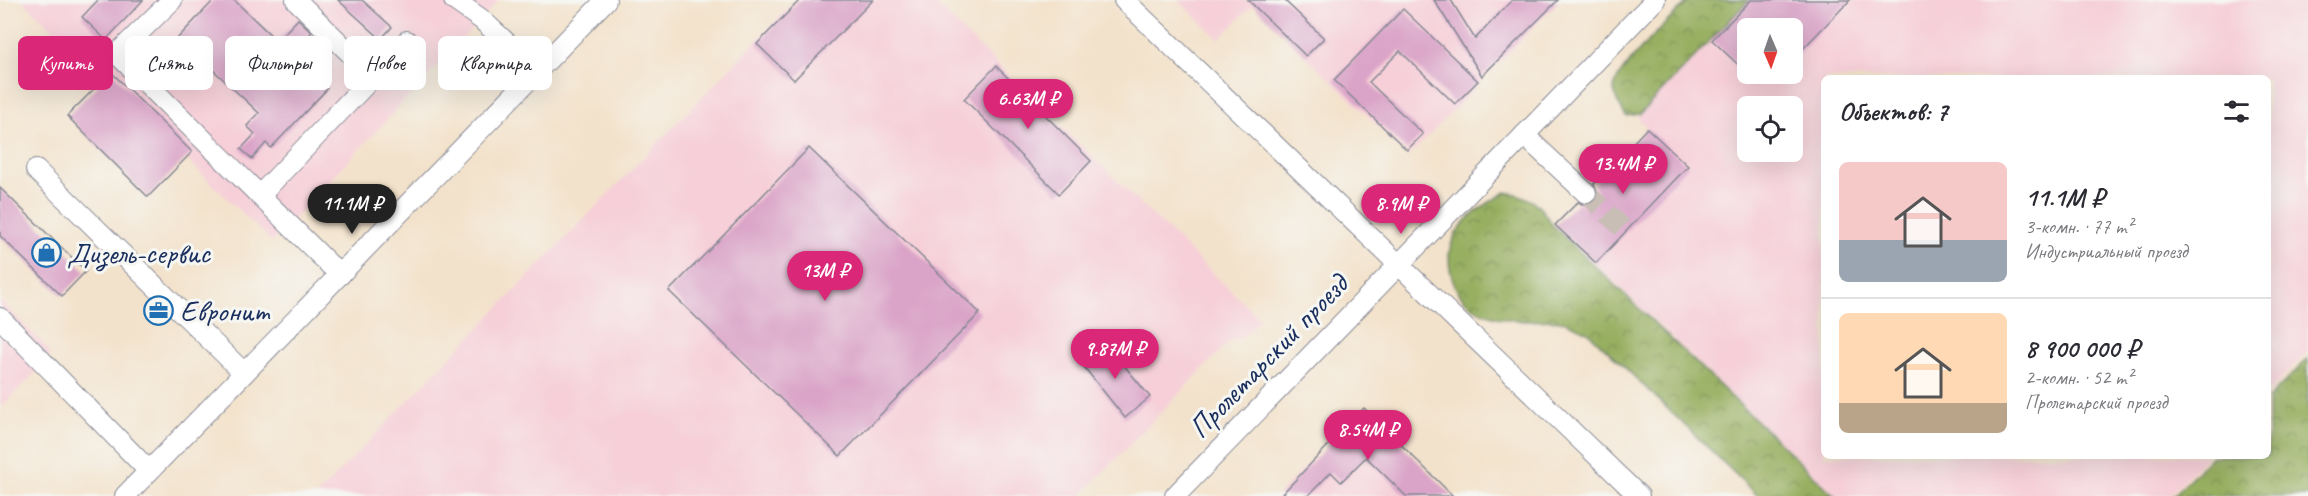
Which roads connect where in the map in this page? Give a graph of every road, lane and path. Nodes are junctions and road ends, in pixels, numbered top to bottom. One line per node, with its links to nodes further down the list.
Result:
1 (172, 0): 15 (street)
2 (297, 0): 8 (street)
3 (454, 0): 7 (street)
4 (606, 0): 9 (street)
5 (1124, 0): 16 (street)
6 (1655, 0): 12 (street, Пролетарский проезд)
7 (499, 36)
8 (344, 47)
9 (552, 56)
10 (360, 90): 15 (street)
11 (519, 90): 17 (street)
12 (1524, 135): 14 (street); 16 (street, Пролетарский проезд)
13 (36, 171): 19 (street)
14 (1586, 193)
15 (260, 195): 17 (street)
16 (1398, 266): 22 (street, Пролетарский проезд); 23 (street)
17 (340, 275): 19 (street)
18 (0, 318): 20 (street)
19 (244, 373): 20 (street)
20 (149, 471): 21 (street)
21 (125, 496)
22 (1175, 496)
23 (1639, 496)

